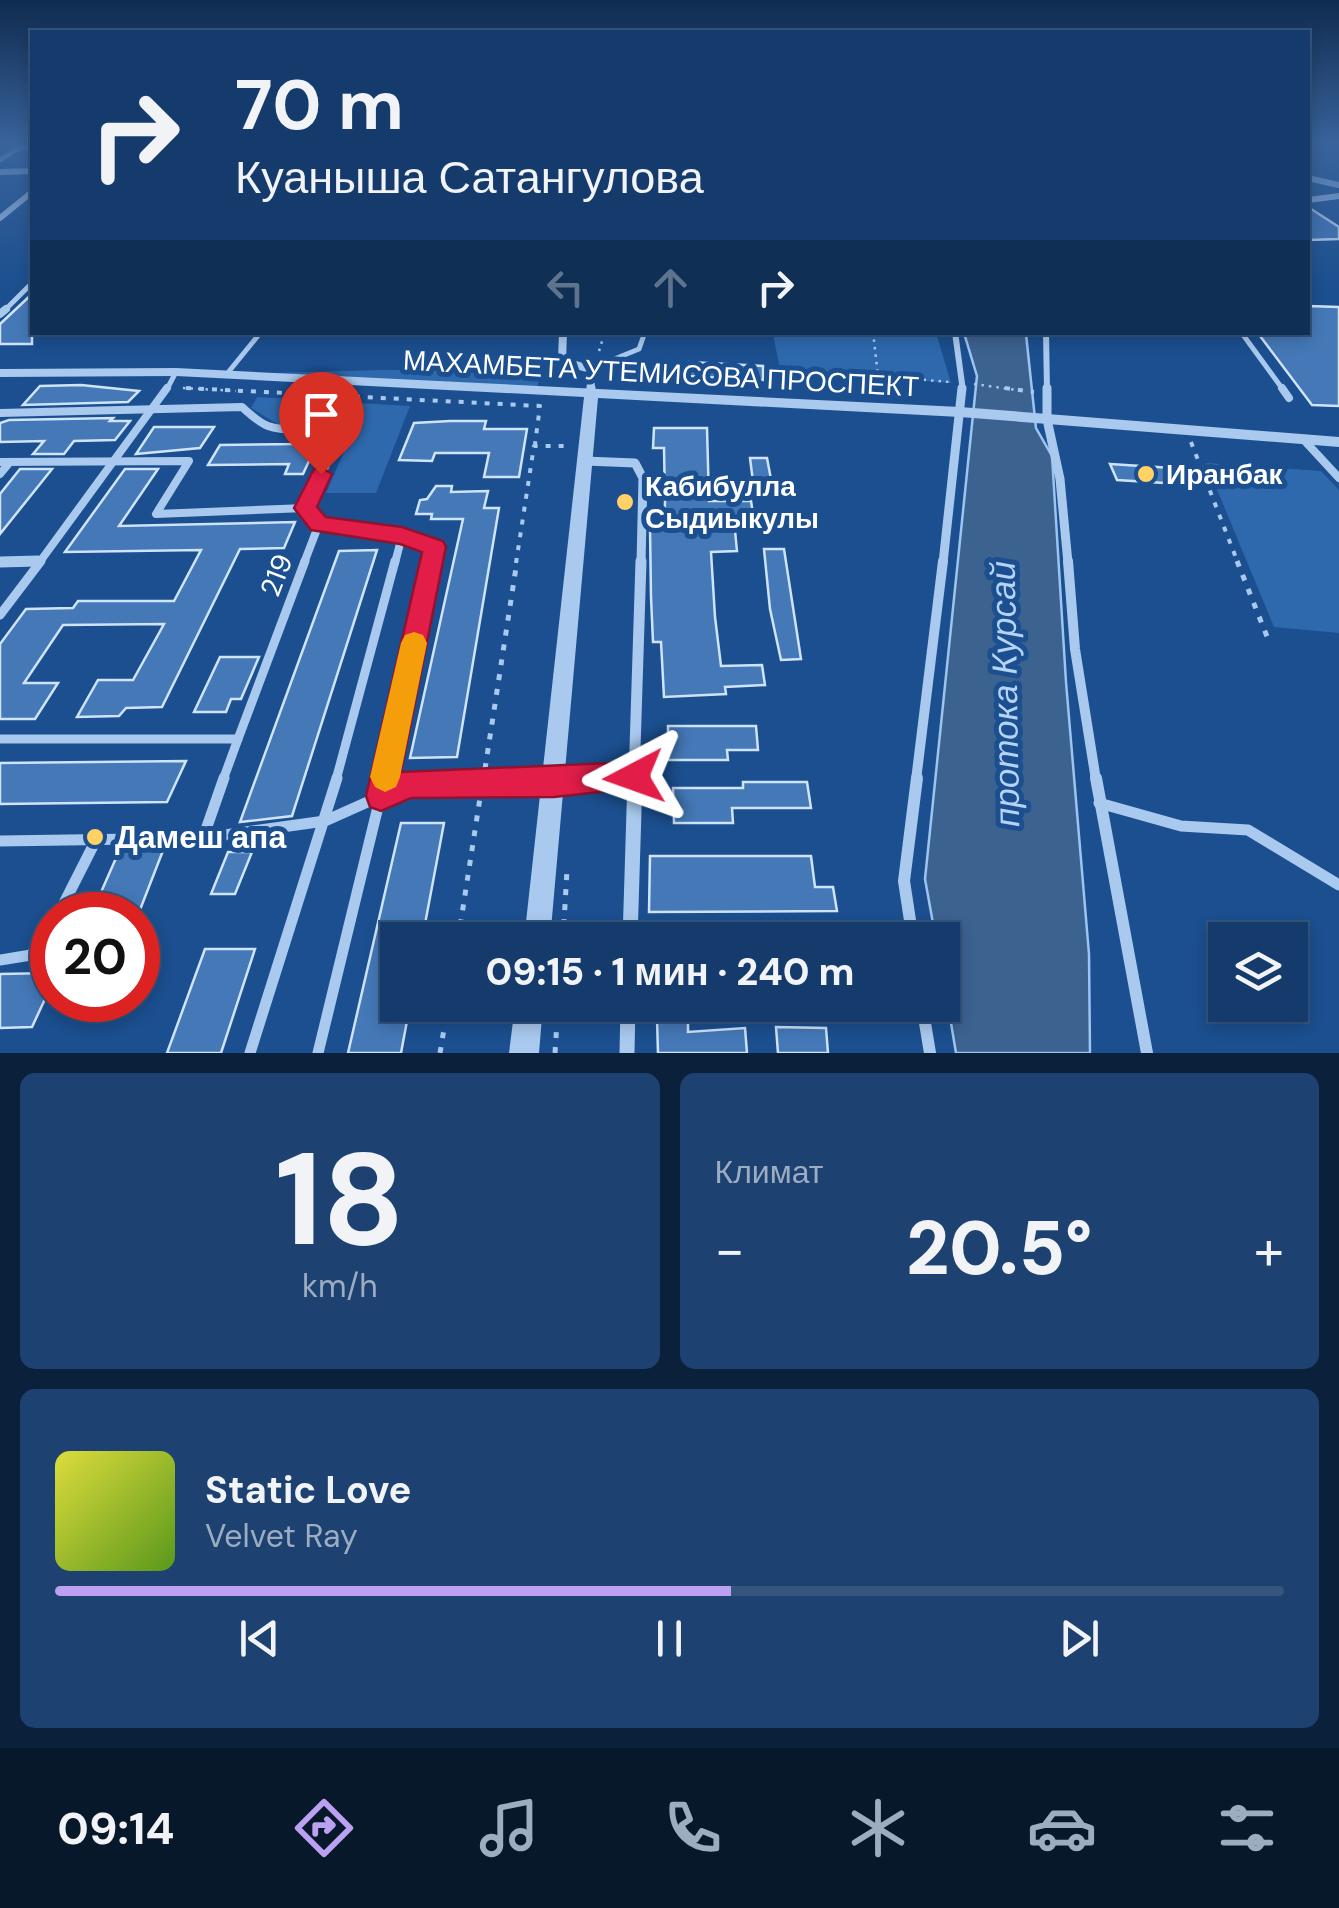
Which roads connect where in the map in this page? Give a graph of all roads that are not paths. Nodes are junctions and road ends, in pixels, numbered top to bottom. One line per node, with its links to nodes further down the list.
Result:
1 (30, 194): 4 (street)
2 (1338, 197): 3 (street)
3 (1310, 200)
4 (0, 218)
5 (30, 285): 6 (lane)
6 (2, 310)
7 (259, 335): 15 (lane)
8 (563, 335): 13 (street)
9 (644, 335): 13 (lane)
10 (955, 335): 20 (street)
11 (1046, 335): 22 (street)
12 (1243, 335): 18 (lane)
13 (590, 369): 17 (street)
14 (0, 374): 16 (street, МАХАМБЕТА УТЕМИСОВА ПРОСПЕКТ)
15 (226, 375): 16 (street, МАХАМБЕТА УТЕМИСОВА ПРОСПЕКТ); 17 (street, МАХАМБЕТА УТЕМИСОВА ПРОСПЕКТ)
16 (172, 380): 19 (lane)
17 (592, 396): 20 (street, МАХАМБЕТА УТЕМИСОВА ПРОСПЕКТ); 25 (street)
18 (1289, 398)
19 (158, 406): 21 (lane); 26 (lane); 31 (lane)
20 (960, 412): 22 (street, МАХАМБЕТА УТЕМИСОВА ПРОСПЕКТ); 51 (street)
21 (0, 413)
22 (1047, 420): 23 (street, МАХАМБЕТА УТЕМИСОВА ПРОСПЕКТ); 42 (street)
23 (1302, 439): 24 (street, МАХАМБЕТА УТЕМИСОВА ПРОСПЕКТ); 30 (lane)
24 (1339, 442)
25 (586, 454): 39 (street); 40 (street)
26 (114, 461): 28 (lane); 31 (lane); 35 (lane)
27 (0, 462): 28 (lane)
28 (10, 462): 29 (lane)
29 (0, 474)
30 (1339, 478)
31 (306, 508): 32 (lane)
32 (319, 524): 33 (lane); 38 (lane, 219)
33 (402, 536): 41 (lane); 43 (lane)
34 (0, 562): 35 (street)
35 (38, 562): 36 (lane)
36 (0, 614)
37 (0, 739): 38 (lane)
38 (238, 739): 45 (lane, 219)
39 (634, 777): 40 (lane); 50 (street)
40 (554, 783): 41 (lane); 49 (street)
41 (381, 796): 43 (lane); 58 (lane)
42 (1099, 803): 47 (lane); 62 (street)
43 (326, 820): 45 (lane); 57 (lane)
44 (98, 838): 45 (lane); 46 (lane); 48 (lane)
45 (203, 838)
46 (0, 841)
47 (1339, 885)
48 (70, 892)
49 (538, 922)
50 (630, 922)
51 (910, 922)
52 (30, 955): 53 (lane)
53 (0, 960)
54 (527, 1022): 59 (street)
55 (628, 1022): 60 (street)
56 (925, 1022): 61 (street)
57 (250, 1053)
58 (318, 1053)
59 (524, 1053)
60 (627, 1053)
61 (930, 1053)
62 (1147, 1053)

